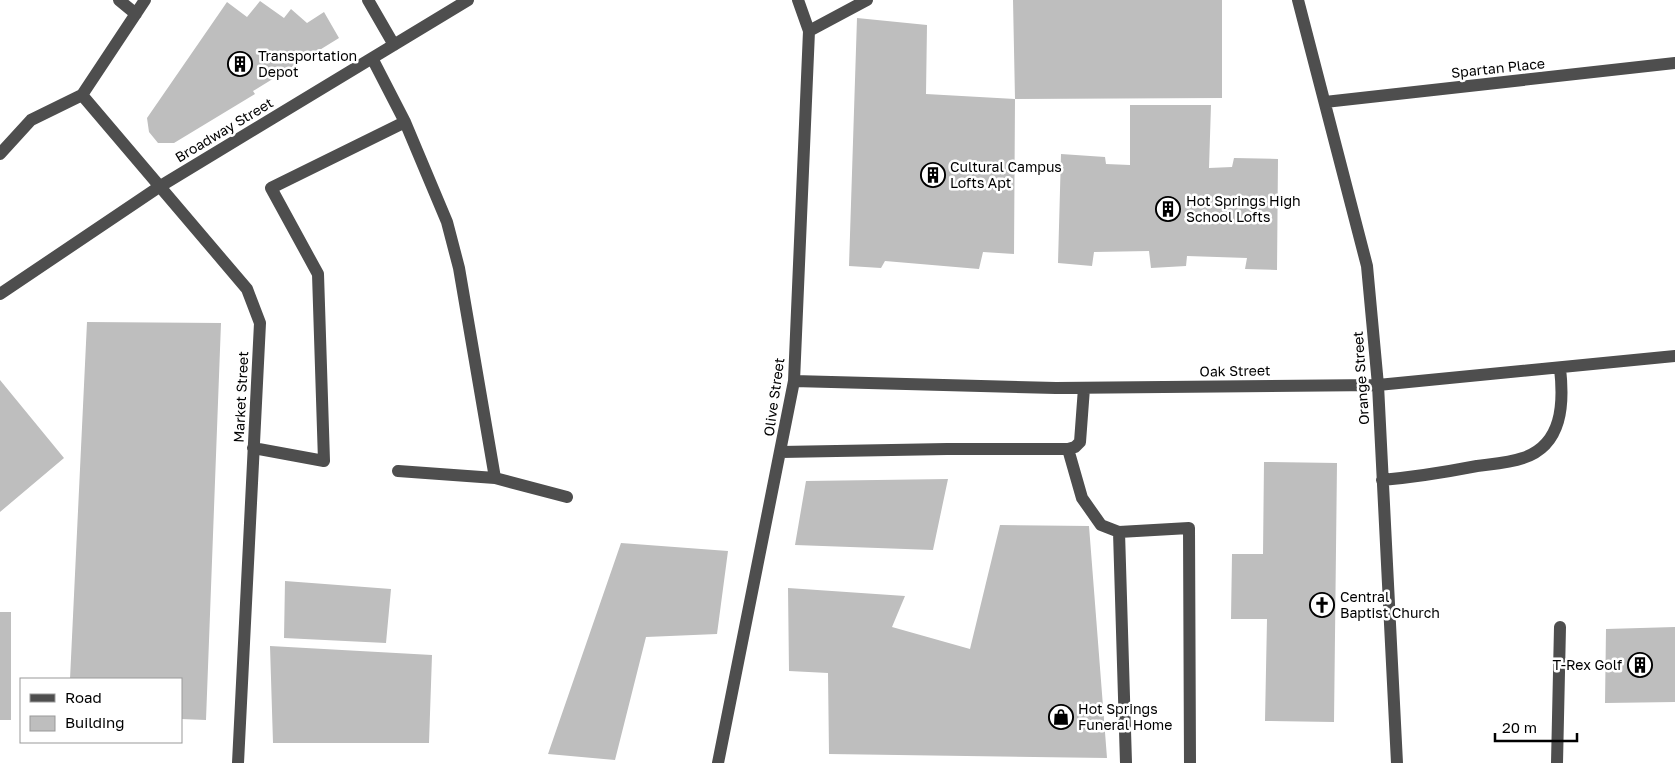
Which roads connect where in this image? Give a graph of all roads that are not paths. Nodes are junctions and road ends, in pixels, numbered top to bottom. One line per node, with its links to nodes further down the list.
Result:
1 (119, 0): 8 (street)
2 (145, 0): 8 (street)
3 (368, 0): 10 (street)
4 (468, 0): 10 (street, Broadway Street)
5 (798, 0): 9 (street, Olive Street)
6 (867, 0): 9 (street)
7 (1298, 0): 14 (street, Orange Street)
8 (136, 14): 13 (street)
9 (809, 31): 21 (street, Olive Street)
10 (394, 45): 11 (street, Broadway Street)
11 (372, 58): 15 (street); 17 (street, Broadway Street)
12 (1675, 63): 14 (street, Spartan Place)
13 (82, 95): 16 (street); 17 (street, Market Street)
14 (1325, 102): 22 (street, Orange Street)
15 (405, 122): 24 (street); 28 (street)
16 (0, 154)
17 (159, 187): 18 (street, Broadway Street); 24 (street, Market Street)
18 (0, 294)
19 (1675, 356): 20 (street, Oak Street)
20 (1560, 368): 22 (street, Oak Street); 29 (street)
21 (794, 381): 23 (street, Oak Street); 26 (street, Olive Street)
22 (1378, 385): 23 (street, Oak Street); 29 (street, Orange Street)
23 (1084, 388): 25 (street)
24 (254, 448): 33 (street, Market Street)
25 (1068, 449): 26 (street); 31 (street)
26 (781, 452): 34 (street, Olive Street)
27 (398, 471): 28 (street)
28 (494, 478): 30 (street)
29 (1382, 480): 37 (street, Orange Street)
30 (567, 497)
31 (1118, 532): 35 (street); 36 (street)
32 (1560, 627): 38 (street)
33 (238, 763)
34 (718, 763)
35 (1126, 763)
36 (1190, 763)
37 (1397, 763)
38 (1557, 763)

